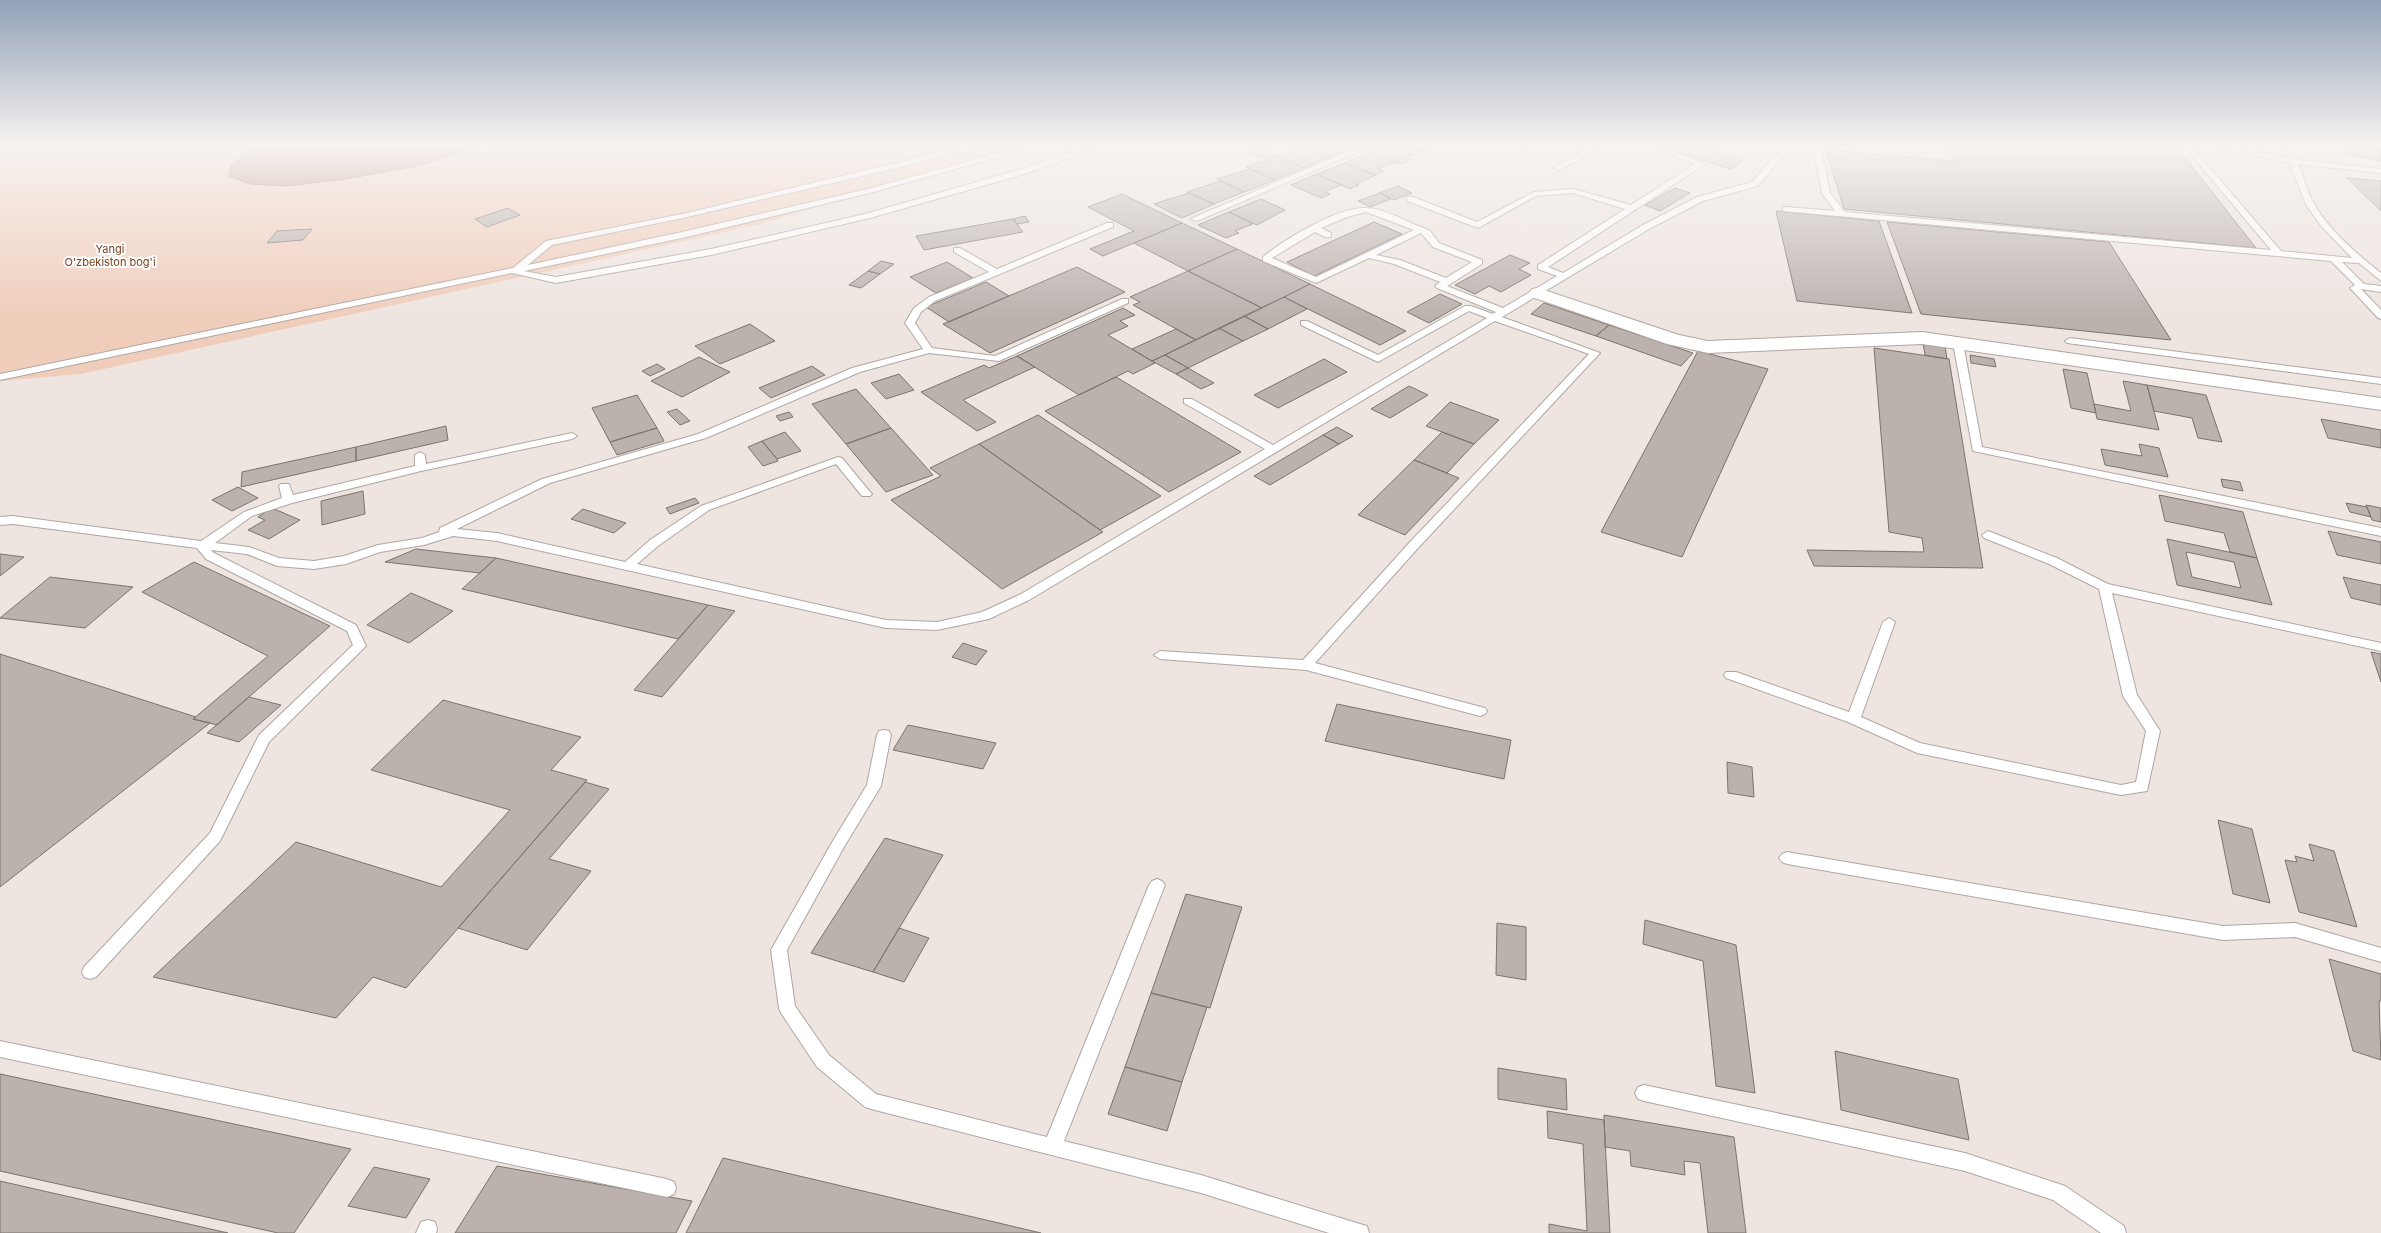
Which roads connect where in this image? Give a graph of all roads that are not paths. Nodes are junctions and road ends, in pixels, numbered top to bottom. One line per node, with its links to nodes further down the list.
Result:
1 (743, 203): 26 (lane)
2 (824, 203): 26 (lane)
3 (914, 203): 26 (lane)
4 (1234, 203): 16 (lane)
5 (1419, 203): 6 (lane)
6 (1519, 203)
7 (1612, 203): 13 (lane)
8 (1640, 203): 13 (lane)
9 (1693, 203): 28 (lane)
10 (1833, 203): 15 (lane)
11 (2234, 203): 22 (lane)
12 (2309, 203): 25 (lane)
13 (1631, 208): 28 (lane)
14 (1786, 209): 15 (lane)
15 (1842, 214): 22 (lane)
16 (1194, 219)
17 (1110, 225): 27 (lane)
18 (1314, 228): 19 (lane); 20 (lane); 23 (lane)
19 (1420, 230): 23 (lane); 30 (lane)
20 (1328, 235)
21 (957, 250): 27 (lane)
22 (2278, 254): 24 (lane)
23 (1366, 255): 30 (lane)
24 (2334, 259): 25 (lane); 31 (lane)
25 (2361, 261): 29 (lane)
26 (514, 271): 41 (lane)
27 (996, 272): 40 (lane)
28 (1564, 276): 33 (lane)
29 (2381, 278)
30 (1447, 282): 35 (lane)
31 (2361, 286): 32 (lane); 36 (lane)
32 (2381, 289)
33 (1538, 292): 35 (lane); 39 (street)
34 (1125, 301): 40 (lane)
35 (1499, 315): 37 (lane); 46 (lane); 62 (lane)
36 (2381, 316)
37 (1304, 323)
38 (2070, 341): 42 (lane)
39 (1958, 343): 44 (street); 53 (lane)
40 (929, 350): 55 (lane)
41 (0, 377)
42 (2381, 381)
43 (1188, 401): 46 (lane)
44 (2381, 404)
45 (572, 436): 48 (lane)
46 (1273, 449): 57 (lane)
47 (420, 455): 48 (lane)
48 (421, 468): 51 (lane)
49 (285, 486): 51 (lane)
50 (866, 494): 57 (lane)
51 (288, 500): 56 (lane)
52 (0, 521): 56 (lane)
53 (2381, 532)
54 (1988, 535): 58 (lane)
55 (424, 541): 56 (lane); 57 (lane)
56 (202, 546): 70 (lane)
57 (628, 566)
58 (2104, 587): 60 (lane); 65 (lane)
59 (1889, 622): 65 (lane)
60 (2381, 647)
61 (1160, 655): 62 (lane)
62 (1306, 665): 64 (lane)
63 (1731, 675): 65 (lane)
64 (1480, 711)
65 (1853, 719)
66 (884, 734): 73 (lane)
67 (1787, 858): 69 (lane)
68 (1157, 884): 73 (lane)
69 (2381, 955)
70 (90, 972)
71 (0, 1049): 74 (lane)
72 (1644, 1093): 76 (lane)
73 (1052, 1147): 75 (lane)
74 (667, 1188)
75 (1360, 1233)
76 (2117, 1233)

